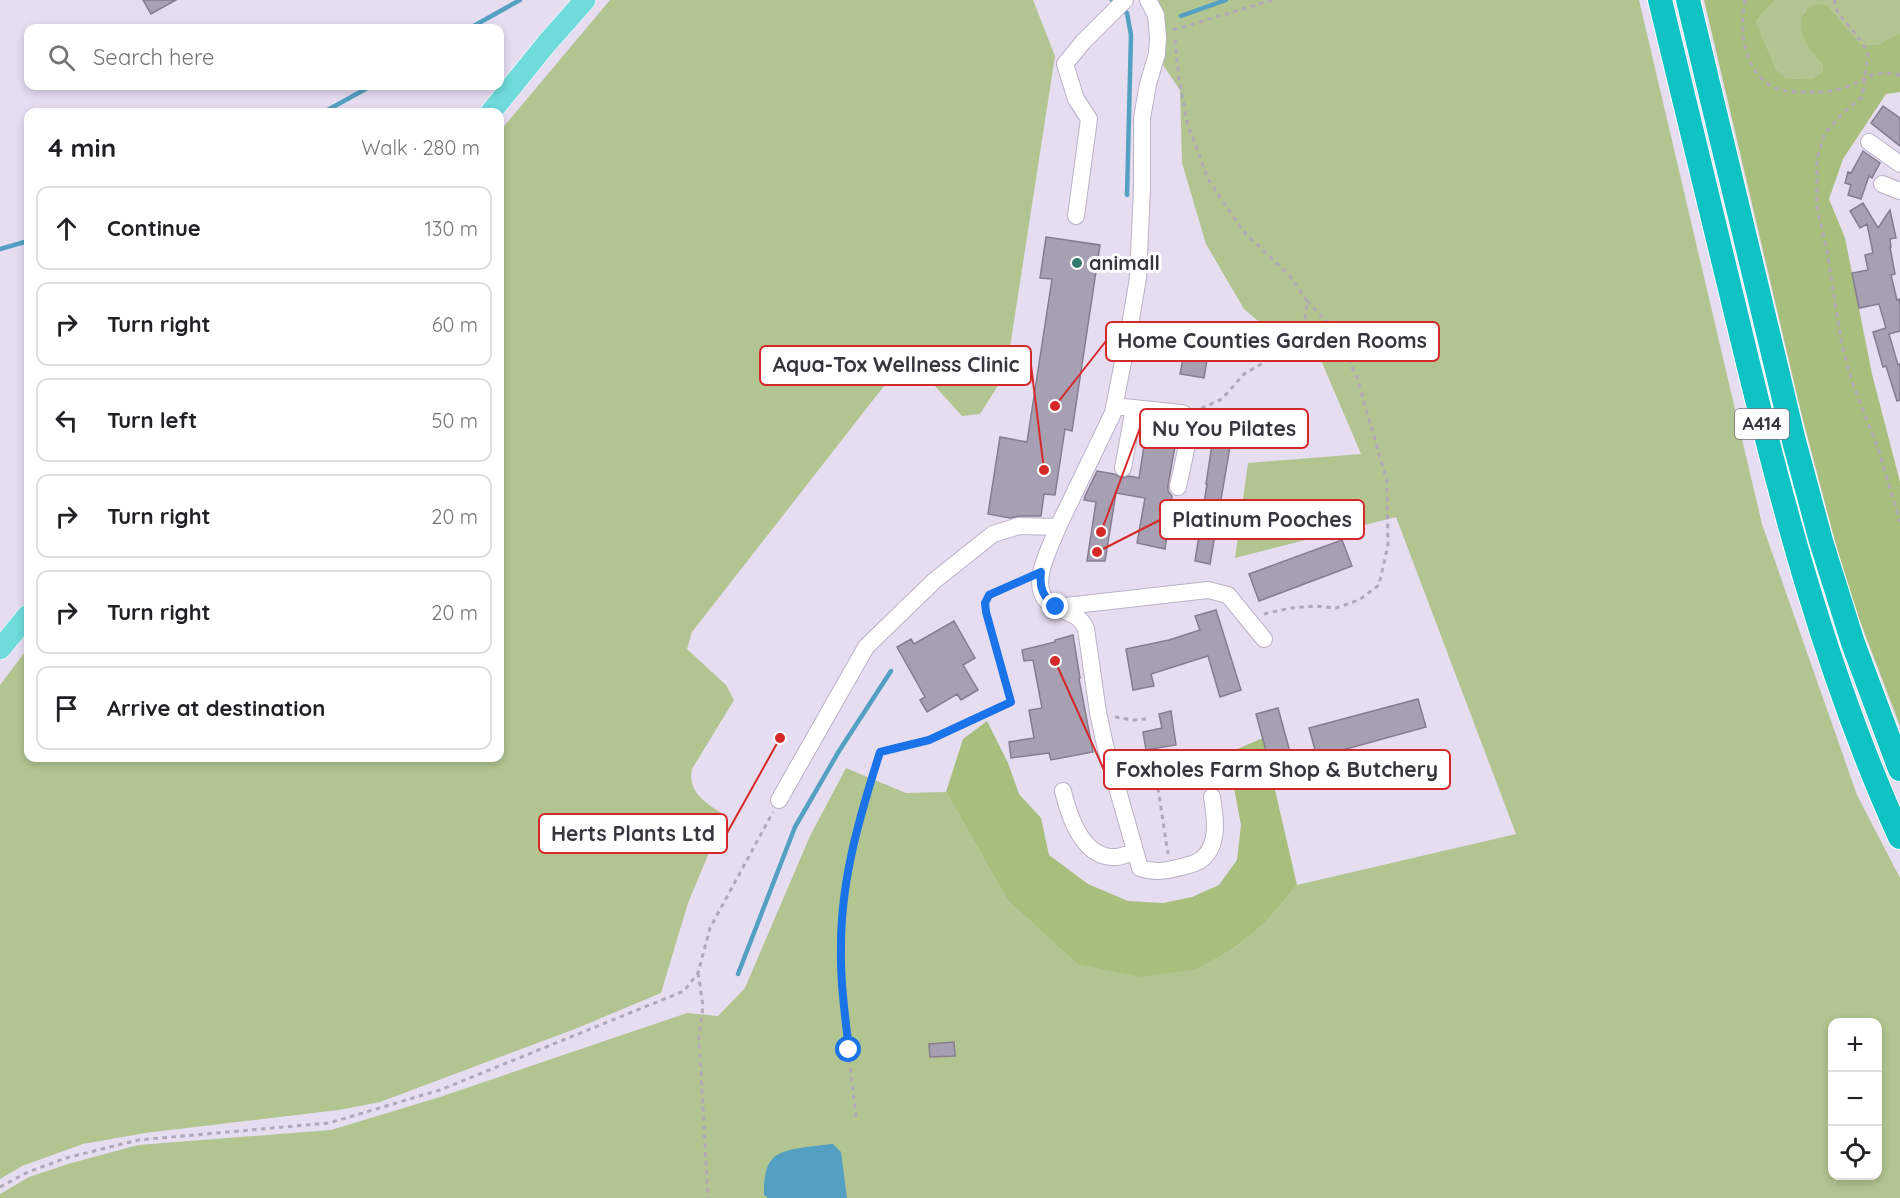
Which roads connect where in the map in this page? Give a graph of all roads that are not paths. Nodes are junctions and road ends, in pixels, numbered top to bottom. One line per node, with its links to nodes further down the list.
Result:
1 (585, 0): 6 (main road)
2 (1125, 0): 11 (street)
3 (1148, 0): 12 (street)
4 (1660, 0): 25 (highway, A414)
5 (1688, 0): 21 (highway, A414)
6 (494, 108)
7 (1869, 142): 8 (street)
8 (1900, 164)
9 (1882, 184): 10 (street)
10 (1900, 191)
11 (1076, 216)
12 (1114, 406): 13 (street); 16 (street)
13 (1134, 408): 14 (street); 15 (street)
14 (1124, 468)
15 (1178, 487)
16 (1058, 527): 17 (street); 24 (street)
17 (1056, 607): 19 (street); 26 (street)
18 (24, 620): 20 (main road)
19 (1264, 639)
20 (0, 649)
21 (1900, 769)
22 (1062, 791): 26 (street)
23 (1212, 797): 26 (street)
24 (780, 800)
25 (1900, 837)
26 (1134, 851)

